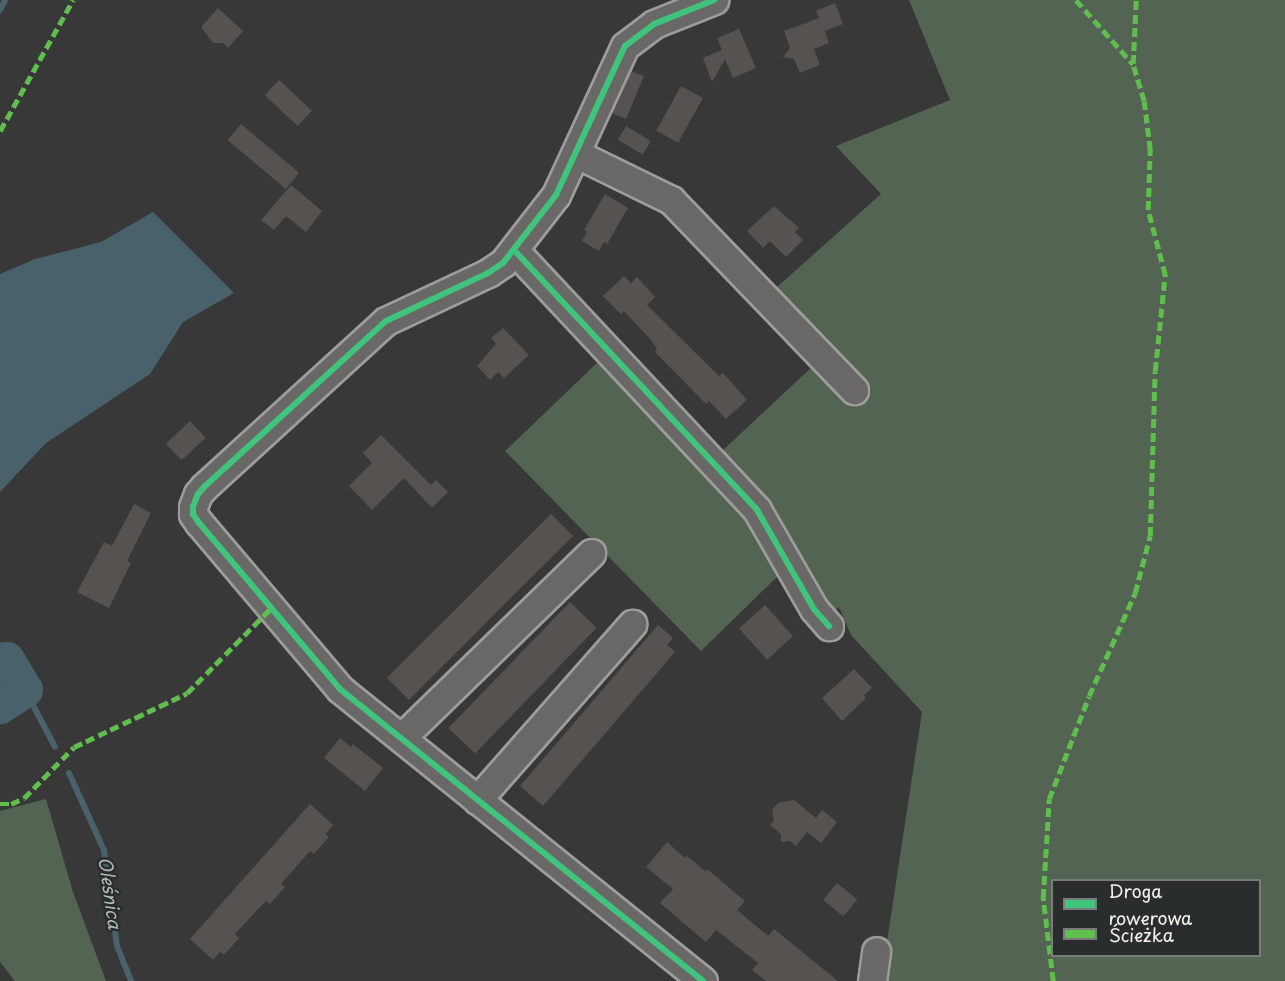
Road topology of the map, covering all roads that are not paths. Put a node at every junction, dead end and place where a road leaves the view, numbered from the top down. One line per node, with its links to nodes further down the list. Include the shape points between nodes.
1 (714, 0): 2 (street, via 654,24 625,46)
2 (577, 154): 3 (street, via 548,208); 4 (street, via 671,200)
3 (514, 250): 7 (street, via 757,510 814,609); 8 (street, via 488,273 386,321 204,487 194,501 193,514 199,523 340,689)
4 (854, 390)
5 (591, 553): 8 (street)
6 (632, 624): 9 (street)
7 (830, 626)
8 (402, 737): 9 (street)
9 (477, 800): 11 (street)
10 (876, 951): 12 (street)
11 (703, 981)
12 (872, 981)

